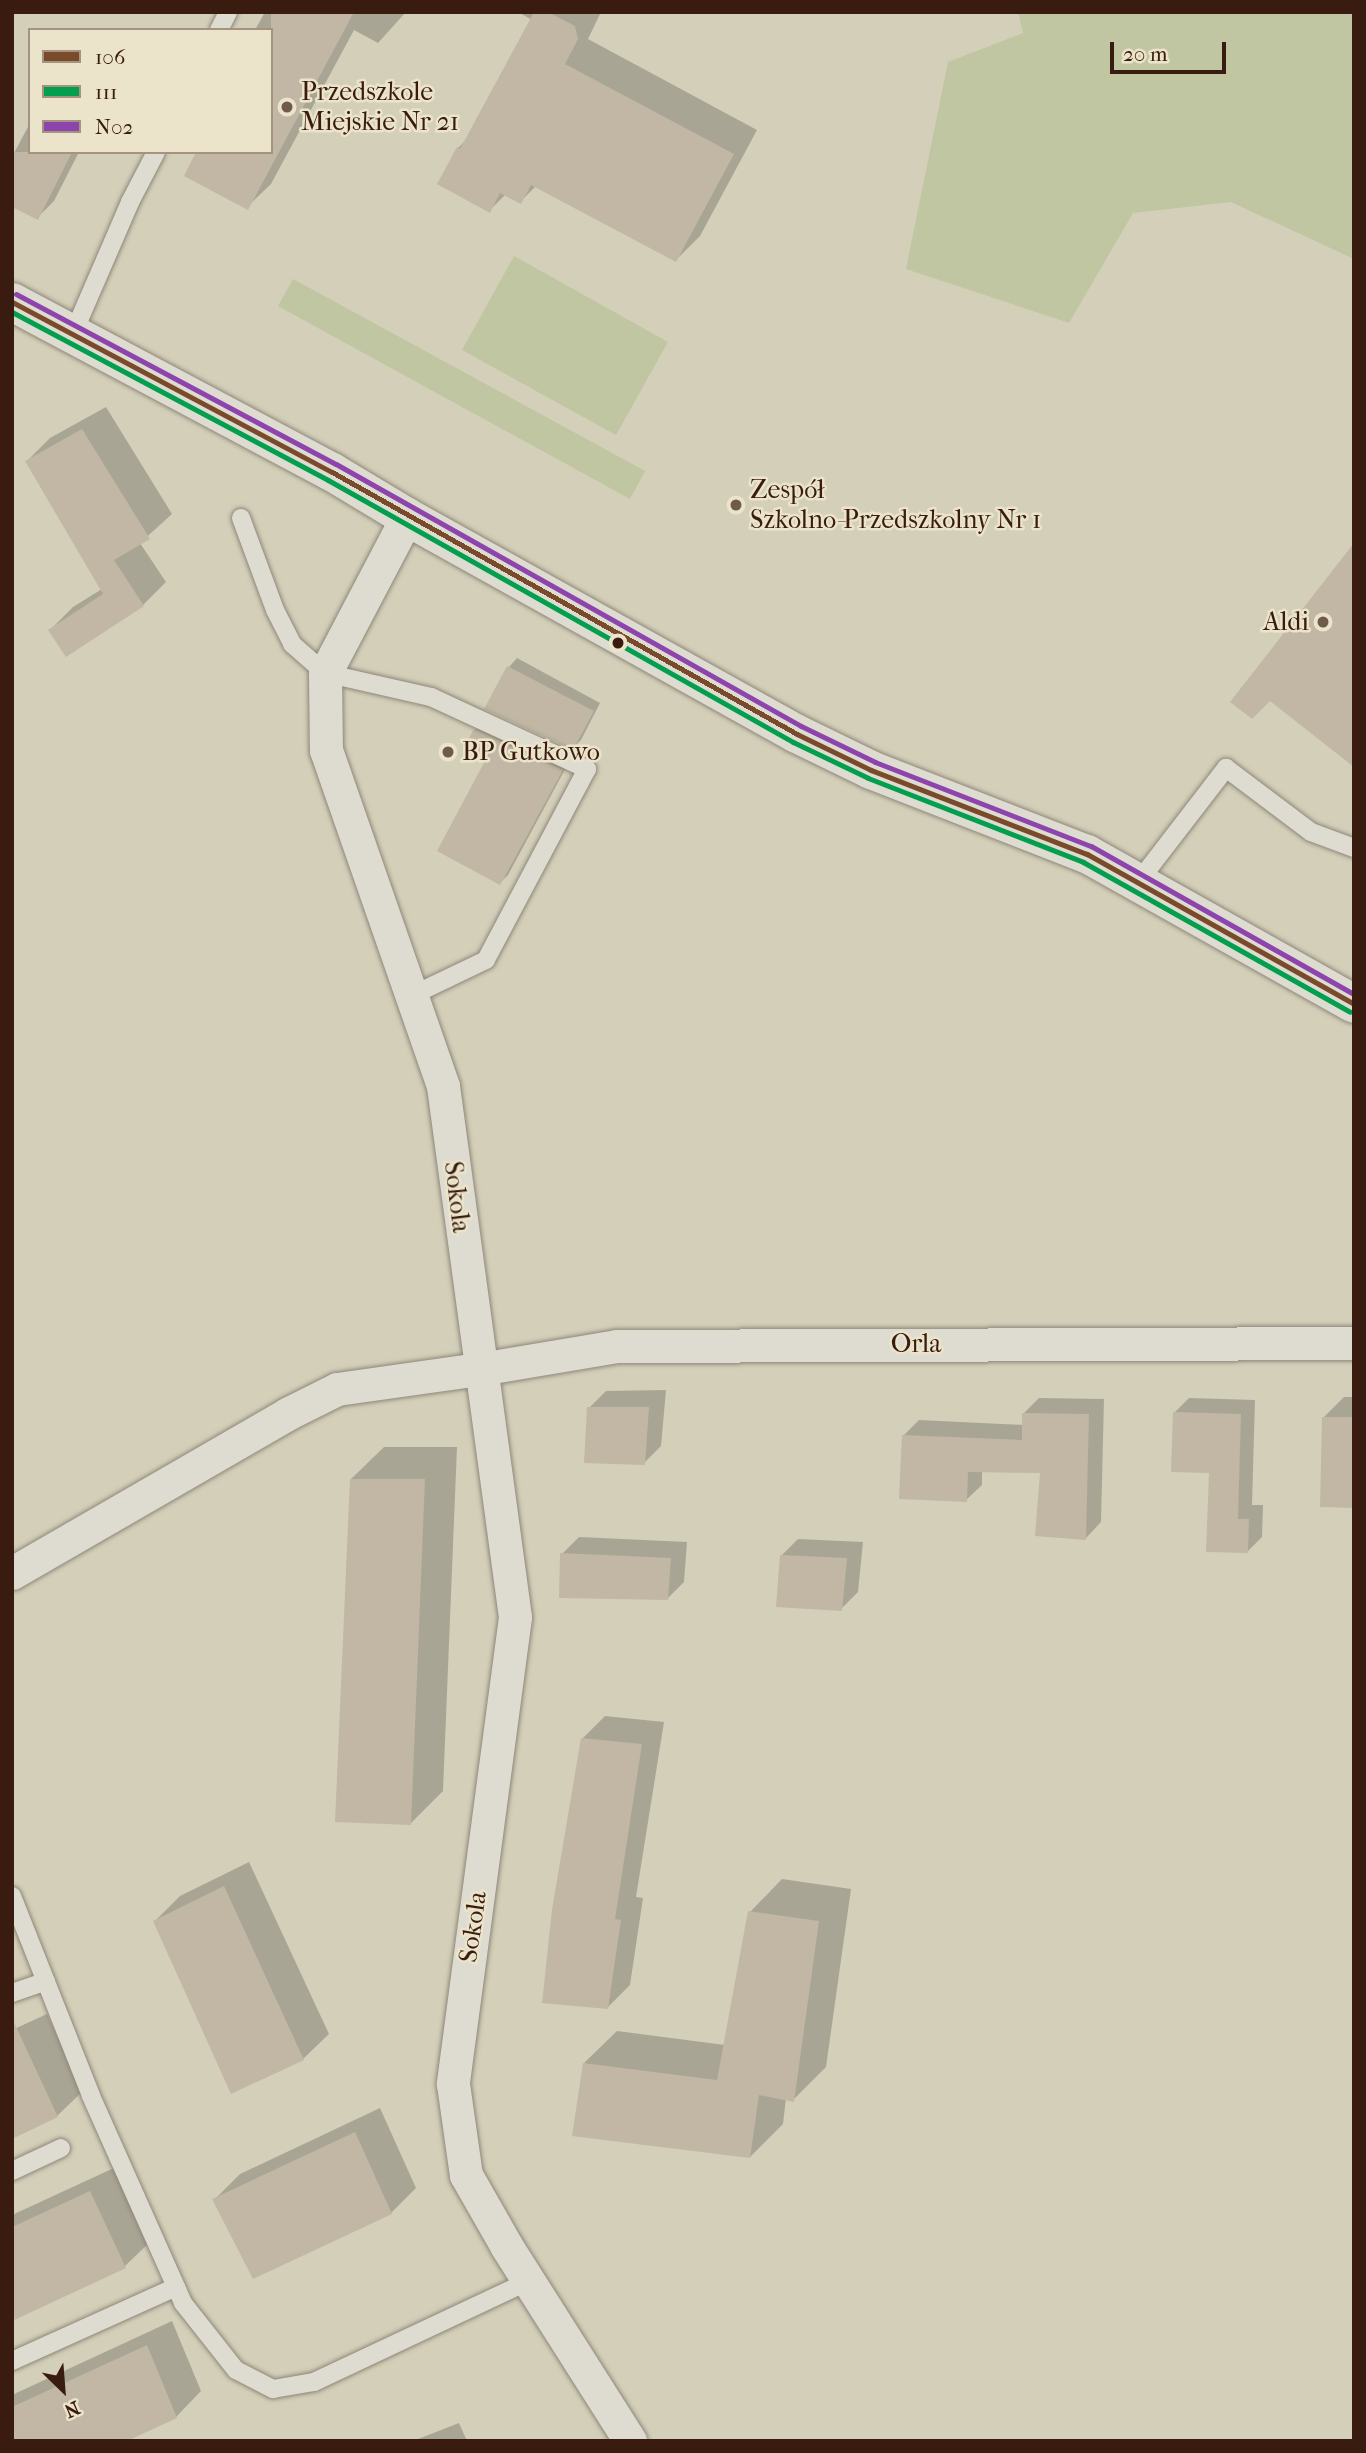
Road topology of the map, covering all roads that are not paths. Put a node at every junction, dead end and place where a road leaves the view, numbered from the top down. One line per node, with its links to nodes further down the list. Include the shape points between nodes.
1 (228, 12): 2 (lane)
2 (220, 28)
3 (155, 154): 5 (lane)
4 (12, 302): 5 (main road)
5 (73, 334): 6 (main road)
6 (407, 517): 8 (street, Sokola); 10 (main road, via 797,734 882,774 1087,853)
7 (241, 518): 8 (lane, via 292,644)
8 (325, 673): 11 (street, Sokola, via 326,750); 11 (lane, via 431,697 587,769 486,960)
9 (1354, 848): 10 (lane, via 1311,832 1226,768)
10 (1139, 881): 12 (main road)
11 (411, 996): 14 (street, Sokola, via 443,1086)
12 (1354, 1004)
13 (1354, 1343): 14 (street, Orla, via 617,1346)
14 (480, 1369): 15 (street, via 337,1389); 21 (street, Sokola, via 515,1617 453,2084 466,2175)
15 (12, 1573)
16 (12, 1896): 17 (lane)
17 (46, 1981): 18 (lane); 22 (lane, via 91,2096)
18 (12, 1993)
19 (61, 2148): 20 (lane)
20 (12, 2171)
21 (529, 2281): 22 (lane, via 314,2382 273,2389 236,2370 183,2303); 24 (street, Sokola)
22 (176, 2287): 23 (lane)
23 (12, 2361)
24 (631, 2441)

